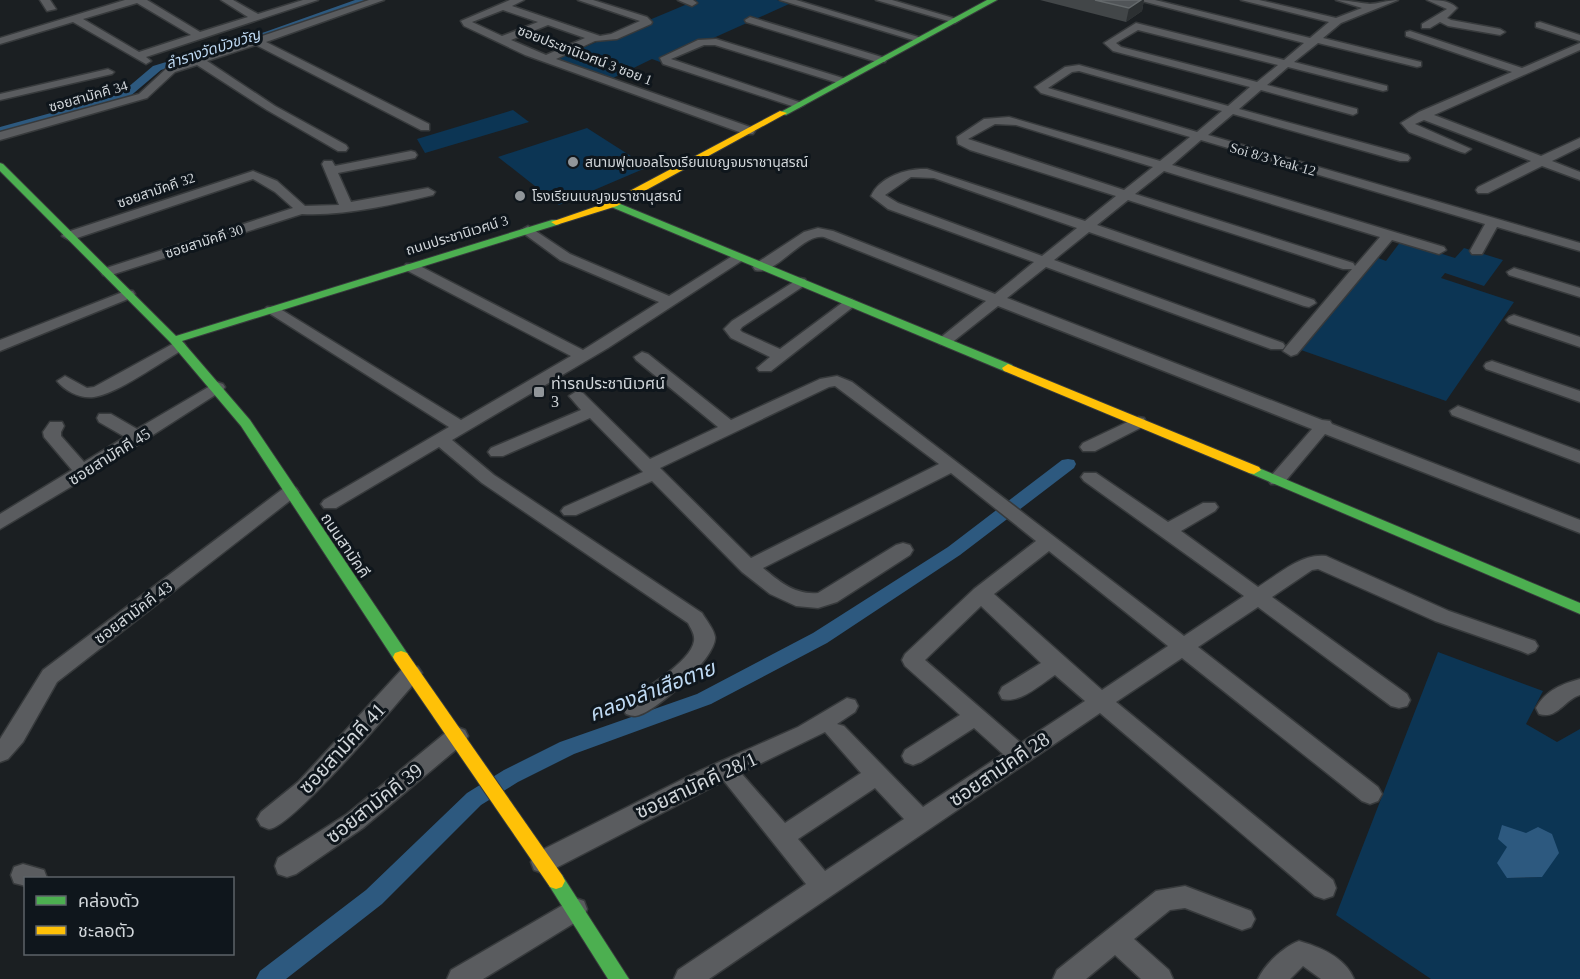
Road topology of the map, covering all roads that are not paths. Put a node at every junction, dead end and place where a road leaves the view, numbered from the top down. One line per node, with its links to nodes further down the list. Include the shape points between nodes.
1 (135, 0): 19 (street)
2 (140, 0): 29 (street)
3 (226, 0): 20 (street)
4 (313, 0): 20 (street)
5 (379, 0): 36 (street, ซอยสามัคคี 34)
6 (519, 0): 16 (street, ซอยประชานิเวศน์ 3 ซอย 1)
7 (583, 0): 30 (street, via 646,21 609,39)
8 (784, 0): 32 (street)
9 (881, 0): 22 (street)
10 (1143, 0): 35 (street)
11 (1246, 0): 23 (street)
12 (1341, 0): 17 (street)
13 (1393, 0): 17 (street)
14 (1432, 0): 18 (street, via 1451,7 1449,13)
15 (989, 1): 22 (street, ถนนประชานิเวศน์ 3)
16 (502, 6): 24 (street); 33 (street, ซอยประชานิเวศน์ 3 ซอย 1, via 466,21)
17 (1374, 8): 23 (street)
18 (1438, 17): 26 (street); 27 (street, via 1448,23)
19 (74, 18): 29 (street, via 142,58); 34 (street)
20 (257, 18): 29 (street)
21 (750, 20): 39 (street)
22 (955, 21): 32 (street, ถนนประชานิเวศน์ 3)
23 (1337, 21): 35 (street)
24 (546, 22): 30 (street); 33 (street)
25 (1540, 25): 31 (street)
26 (1426, 26)
27 (1500, 32)
28 (1410, 34): 44 (street)
29 (199, 36)
30 (593, 38): 38 (street)
31 (1580, 38)
32 (920, 39): 39 (street, ถนนประชานิเวศน์ 3)
33 (502, 40): 38 (street, ซอยประชานิเวศน์ 3 ซอย 1)
34 (0, 41)
35 (1314, 41): 41 (street); 42 (street)
36 (258, 42): 40 (street, ซอยสามัคคี 34); 53 (street)
37 (1580, 46): 44 (street)
38 (546, 59): 54 (street, ซอยประชานิเวศน์ 3 ซอย 1)
39 (881, 60): 45 (street, ถนนประชานิเวศน์ 3)
40 (199, 61): 55 (street, ซอยสามัคคี 34, via 171,70 143,96); 59 (street)
41 (1286, 63): 46 (street); 46 (street, via 1136,26 1108,43); 47 (street)
42 (1417, 64)
43 (108, 72): 48 (street)
44 (1523, 72): 52 (street)
45 (842, 81): 49 (street, ถนนประชานิเวศน์ 3); 49 (street, via 717,42 702,42 665,60)
46 (1260, 85): 50 (street); 51 (street)
47 (1383, 88)
48 (0, 97)
49 (798, 105): 54 (street, ถนนประชานิเวศน์ 3)
50 (1230, 110): 56 (street); 56 (street, Soi 8/3 Yeak 12, via 1079,68 1069,69 1041,87); 61 (street)
51 (1353, 111)
52 (1423, 115): 57 (street); 57 (street, via 1407,126 1460,153)
53 (425, 127)
54 (749, 131): 69 (street, ถนนประชานิเวศน์ 3)
55 (0, 136)
56 (1198, 137): 64 (street); 72 (street, Soi 8/3 Yeak 12)
57 (1483, 140): 62 (street)
58 (1579, 143): 62 (street)
59 (342, 148)
60 (411, 156): 70 (street, via 330,168)
61 (1404, 158)
62 (1542, 161): 65 (street); 66 (street)
63 (0, 166): 77 (street, ถนนสามัคคี)
64 (1162, 166): 68 (street); 68 (street, via 1004,119 988,120 963,137 962,141 974,147); 76 (street)
65 (1580, 176)
66 (1483, 190)
67 (428, 192): 70 (street, ซอยสามัคคี 30)
68 (1125, 196): 73 (street); 84 (street)
69 (613, 204): 74 (street, ถนนประชานิเวศน์ 3); 82 (street)
70 (347, 208): 71 (street, ซอยสามัคคี 30)
71 (301, 210): 77 (street, ซอยสามัคคี 32, via 260,176 253,175); 87 (street, ซอยสามัคคี 30)
72 (1493, 222): 78 (street, Soi 8/3 Yeak 12); 81 (street)
73 (1086, 227): 83 (street); 83 (street, via 923,172 903,174 880,191 878,196 893,206); 95 (street)
74 (528, 230): 85 (street, ถนนประชานิเวศน์ 3); 93 (street, via 565,257)
75 (1580, 233): 78 (street, Soi 8/3 Yeak 12)
76 (1389, 235): 80 (street); 83 (street, via 1284,348)
77 (69, 236): 87 (street, ถนนสามัคคี)
78 (1550, 239): 79 (street, Soi 8/3 Yeak 12)
79 (1580, 248)
80 (1439, 250)
81 (1477, 251)
82 (739, 258): 86 (street); 93 (street)
83 (1044, 261): 92 (street)
84 (1348, 266)
85 (411, 267): 96 (street, ถนนประชานิเวศน์ 3); 103 (street)
86 (760, 267): 89 (street); 92 (street, via 818,232)
87 (108, 272): 91 (street, ถนนสามัคคี)
88 (1514, 273): 90 (street)
89 (800, 282): 94 (street); 104 (street, via 732,329 740,338)
90 (1580, 293)
91 (128, 294): 101 (street); 102 (street, ถนนสามัคคี)
92 (997, 299): 99 (street); 116 (street)
93 (671, 302): 103 (street)
94 (851, 303): 99 (street); 104 (street)
95 (1310, 303)
96 (272, 310): 102 (street, ถนนประชานิเวศน์ 3); 118 (street)
97 (1514, 320): 100 (street)
98 (0, 326): 101 (street)
99 (945, 341): 115 (street)
100 (1580, 342)
101 (5, 343)
102 (176, 343): 108 (street, via 100,391 83,394); 109 (street, ถนนสามัคคี)
103 (583, 356): 118 (street)
104 (781, 356): 107 (street)
105 (642, 357): 119 (street)
106 (1492, 366): 111 (street)
107 (765, 368)
108 (65, 381)
109 (217, 387): 120 (street, ซอยสามัคคี 45); 130 (street, ถนนสามัคคี, via 246,423)
110 (577, 396): 112 (street)
111 (1580, 396)
112 (593, 411): 123 (street); 126 (street)
113 (1458, 411): 124 (street)
114 (105, 418): 120 (street)
115 (1138, 422): 122 (street); 129 (street)
116 (1324, 425): 129 (street); 135 (street)
117 (56, 426): 127 (street, via 52,437)
118 (461, 427): 121 (street)
119 (730, 428): 125 (street, via 813,387 837,381); 126 (street)
120 (138, 437): 127 (street, ซอยสามัคคี 45)
121 (440, 439): 131 (street); 152 (street, via 488,479 695,618 705,637 704,650 689,667)
122 (1089, 447)
123 (498, 452)
124 (1580, 457)
125 (952, 465): 137 (street); 139 (street)
126 (652, 469): 133 (street); 139 (street)
127 (83, 472): 134 (street, ซอยสามัคคี 45)
128 (1090, 477): 136 (street)
129 (1277, 480): 142 (street)
130 (290, 492): 146 (street, ถนนสามัคคี); 157 (street, ซอยสามัคคี 43, via 50,676)
131 (330, 504)
132 (1209, 507): 136 (street)
133 (570, 511)
134 (0, 523)
135 (1580, 527)
136 (1167, 530): 141 (street)
137 (1049, 541): 140 (street); 143 (street)
138 (903, 550): 139 (street, via 819,602 802,603 774,588)
139 (749, 567)
140 (981, 594): 145 (street); 154 (street, via 912,660)
141 (1258, 596): 143 (street, ซอยสามัคคี 28); 144 (street, ซอยสามัคคี 28, via 1313,562 1326,563 1449,619); 149 (street)
142 (1580, 609)
143 (1182, 646): 150 (street, ซอยสามัคคี 28); 162 (street)
144 (1528, 646)
145 (1056, 664): 148 (street); 150 (street)
146 (411, 673): 156 (street, ถนนสามัคคี); 163 (street, ซอยสามัคคี 41, via 306,789)
147 (1580, 687): 153 (street, via 1564,692)
148 (1010, 693)
149 (1399, 700)
150 (1100, 701): 158 (street, ซอยสามัคคี 28); 169 (street)
151 (847, 706): 166 (street, ซอยสามัคคี 28/1, via 806,733 707,778)
152 (633, 708)
153 (1547, 708)
154 (975, 717): 158 (street); 159 (street)
155 (836, 732): 160 (street)
156 (457, 736): 166 (street, ถนนสามัคคี); 167 (street, ซอยสามัคคี 39, via 355,821)
157 (0, 753)
158 (1019, 755): 164 (street, ซอยสามัคคี 28)
159 (913, 756)
160 (877, 775): 164 (street); 165 (street)
161 (735, 780): 165 (street)
162 (1370, 794)
163 (270, 819)
164 (921, 821): 168 (street, ซอยสามัคคี 28)
165 (782, 837): 168 (street)
166 (543, 862): 170 (street, ถนนสามัคคี)
167 (287, 866)
168 (823, 886): 175 (street, ซอยสามัคคี 28)
169 (1324, 888)
170 (575, 909): 173 (street); 174 (street, ถนนสามัคคี)
171 (1242, 919): 172 (street, via 1202,902 1174,897 1165,899)
172 (1116, 939): 176 (street); 177 (street)
173 (460, 979)
174 (619, 979)
175 (687, 979)
176 (1066, 979)
177 (1160, 979)
178 (1271, 979): 179 (street, via 1299,953 1316,958)
179 (1341, 979)

